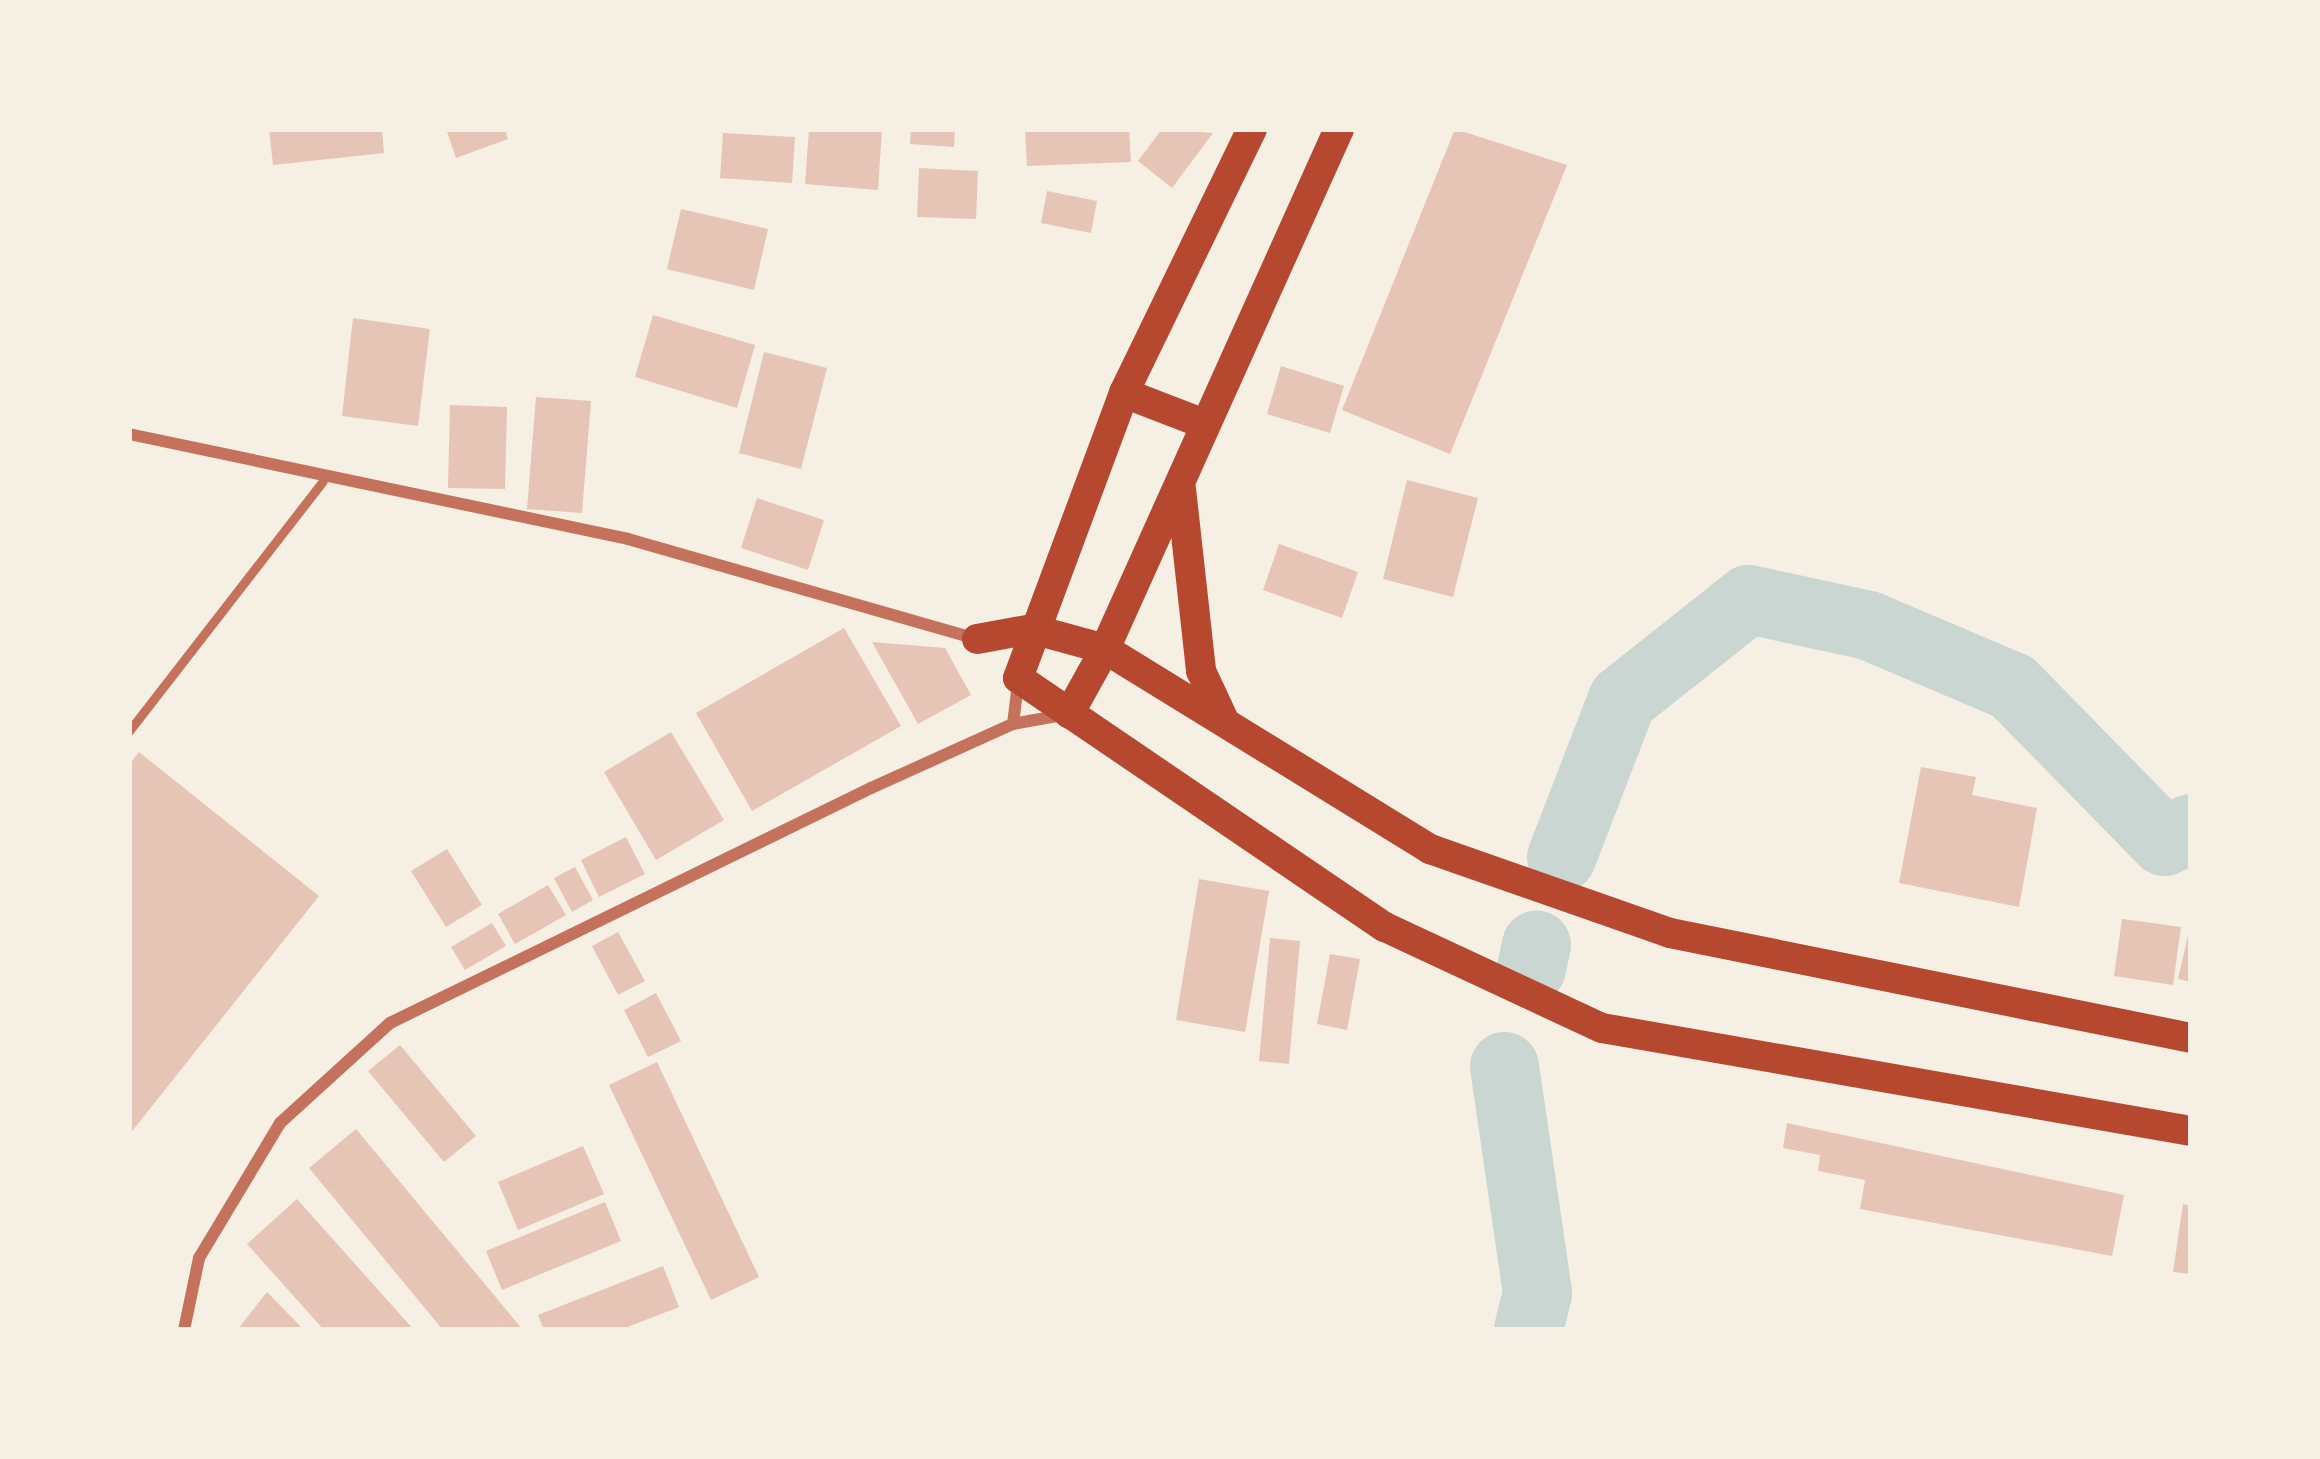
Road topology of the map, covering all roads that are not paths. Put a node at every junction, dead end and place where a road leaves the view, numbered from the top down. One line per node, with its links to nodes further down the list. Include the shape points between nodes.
1 (1252, 129): 3 (main road)
2 (1339, 129): 4 (main road)
3 (1124, 393): 4 (main road); 8 (main road)
4 (1199, 422): 6 (main road)
5 (129, 434): 7 (street)
6 (1180, 477): 10 (main road); 13 (main road, via 1201,671)
7 (323, 481): 9 (street, via 628,539); 15 (lane)
8 (1032, 629): 9 (main road); 10 (main road); 11 (main road)
9 (977, 639): 11 (main road)
10 (1105, 649): 12 (main road); 13 (main road)
11 (1018, 678): 12 (main road); 14 (street)
12 (1069, 714): 14 (street); 17 (main road, via 1385,927 1603,1028)
13 (1222, 716): 16 (main road, via 1430,849 1670,933)
14 (1013, 724): 18 (street, via 391,1023 280,1123 199,1258)
15 (129, 731)
16 (2191, 1038)
17 (2191, 1131)
18 (184, 1330)

